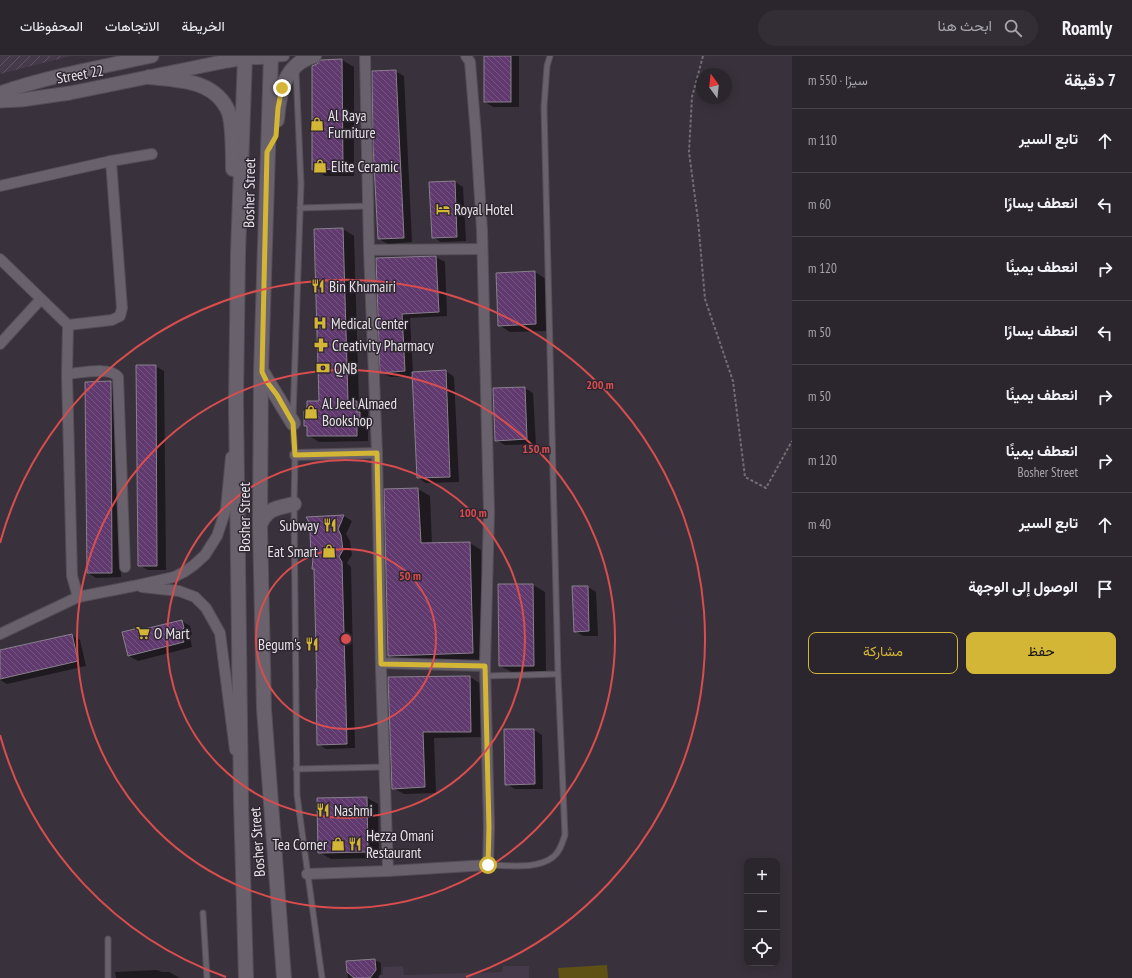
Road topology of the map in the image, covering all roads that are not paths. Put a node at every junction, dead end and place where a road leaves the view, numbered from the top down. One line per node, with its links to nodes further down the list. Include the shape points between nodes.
1 (152, 56): 10 (street, Street 22, via 68,74)
2 (276, 56): 7 (street, Street 22); 12 (main road, Bosher Street)
3 (314, 56): 8 (main road)
4 (364, 56): 16 (street)
5 (466, 56): 18 (street, via 470,62 476,134)
6 (550, 56): 39 (lane, via 547,66 544,137)
7 (245, 57): 9 (street, Street 22); 20 (main road, Bosher Street)
8 (295, 66): 12 (main road, via 282,88 276,136); 17 (lane)
9 (149, 77): 11 (street, Street 22, via 70,93); 20 (main road, via 182,80 200,85 220,97 229,114)
10 (0, 93)
11 (0, 101)
12 (267, 152): 25 (main road, Bosher Street)
13 (152, 154): 14 (street)
14 (111, 161): 15 (street); 23 (street, via 122,308 120,316 112,320)
15 (0, 186)
16 (368, 206): 17 (lane); 19 (street)
17 (300, 208): 28 (lane)
18 (482, 249): 19 (street); 38 (street, via 489,512)
19 (369, 250): 29 (street)
20 (238, 254): 27 (main road, Bosher Street)
21 (0, 258): 22 (street)
22 (41, 299): 23 (street); 24 (street)
23 (68, 325): 26 (street)
24 (0, 344)
25 (262, 372): 28 (main road); 32 (main road, Bosher Street)
26 (67, 374): 33 (street, via 108,370 118,377); 35 (street, via 72,576)
27 (236, 402): 34 (street, via 226,509 217,536 205,555 184,572 174,577); 42 (main road, Bosher Street)
28 (293, 423): 30 (lane)
29 (377, 453): 30 (street); 37 (street)
30 (295, 455): 31 (lane)
31 (294, 504): 32 (main road, via 270,511); 41 (lane)
32 (260, 526): 51 (main road, Bosher Street, via 264,709)
33 (126, 567)
34 (134, 586): 35 (street); 42 (street, via 179,591 195,597 206,608 220,633)
35 (78, 597): 36 (street)
36 (0, 634)
37 (381, 664): 38 (street); 40 (street)
38 (486, 671): 39 (lane); 43 (street)
39 (558, 674): 43 (lane, via 565,835 561,847 553,857 540,863 526,866)
40 (384, 767): 41 (lane); 44 (street)
41 (296, 769): 45 (lane)
42 (241, 801): 50 (main road, Bosher Street)
43 (488, 865): 44 (street)
44 (388, 871): 45 (street)
45 (307, 874): 52 (lane)
46 (204, 914): 49 (lane)
47 (108, 939): 48 (lane)
48 (108, 978)
49 (207, 978)
50 (246, 978)
51 (284, 978)
52 (322, 978)

